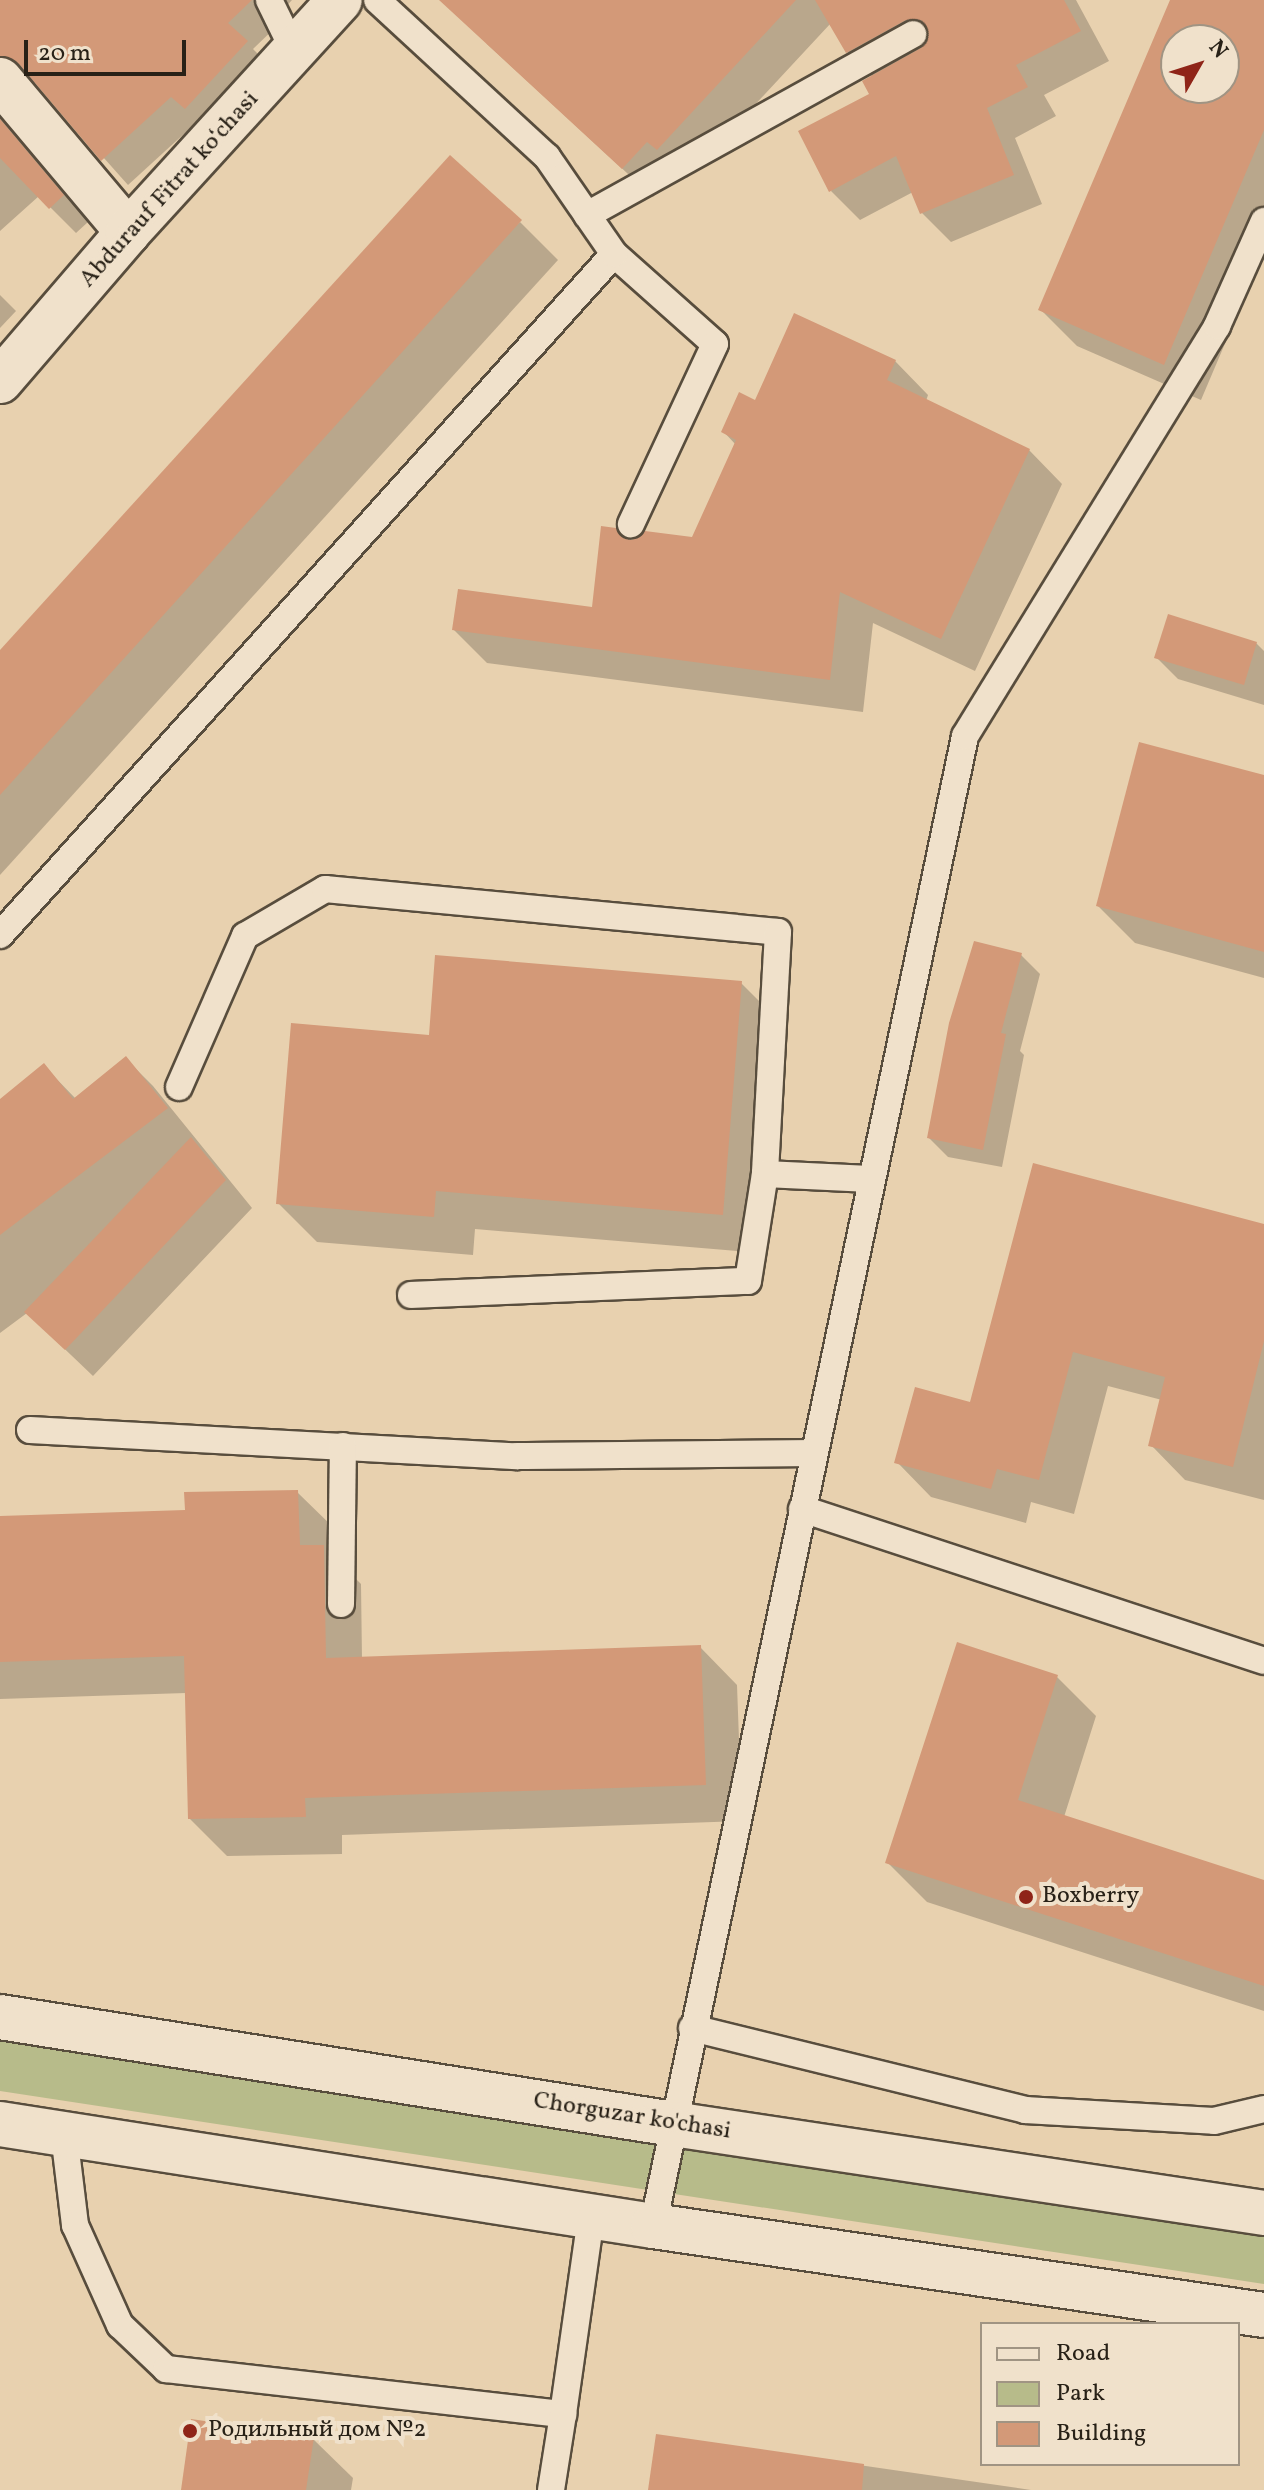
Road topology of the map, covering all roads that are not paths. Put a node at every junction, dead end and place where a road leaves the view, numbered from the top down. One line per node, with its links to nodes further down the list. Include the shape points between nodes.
1 (269, 0): 5 (lane)
2 (340, 0): 5 (main road, Abdurauf Fitrat koʻchasi)
3 (377, 0): 7 (lane, via 547,157)
4 (913, 34): 7 (lane)
5 (295, 53): 9 (main road, Abdurauf Fitrat koʻchasi)
6 (0, 80): 9 (main road)
7 (587, 215): 10 (lane)
8 (1264, 221): 16 (lane, via 1217,326 965,736)
9 (128, 232): 11 (main road, Abdurauf Fitrat koʻchasi)
10 (614, 254): 12 (lane, via 715,344); 13 (lane)
11 (0, 381)
12 (631, 524)
13 (0, 935)
14 (179, 1087): 15 (lane, via 245,936 325,889 778,932)
15 (765, 1174): 16 (lane); 17 (lane, via 748,1281)
16 (870, 1179): 20 (lane)
17 (411, 1295)
18 (30, 1430): 19 (lane)
19 (343, 1446): 20 (lane, via 517,1456); 22 (lane)
20 (814, 1453): 21 (lane)
21 (802, 1509): 23 (lane); 25 (lane)
22 (341, 1604)
23 (1264, 1661)
24 (0, 2017): 28 (main road, Chorguzar ko'chasi)
25 (692, 2028): 26 (lane, via 1025,2110 1214,2121); 28 (lane)
26 (1264, 2109)
27 (0, 2124): 29 (main road)
28 (673, 2124): 30 (main road, Chorguzar ko'chasi); 32 (lane)
29 (64, 2134): 31 (main road); 34 (lane, via 75,2225 120,2325 166,2369)
30 (1264, 2213)
31 (591, 2217): 32 (main road); 34 (lane)
32 (653, 2226): 33 (main road)
33 (1264, 2315)
34 (563, 2414): 35 (lane)
35 (551, 2490)

